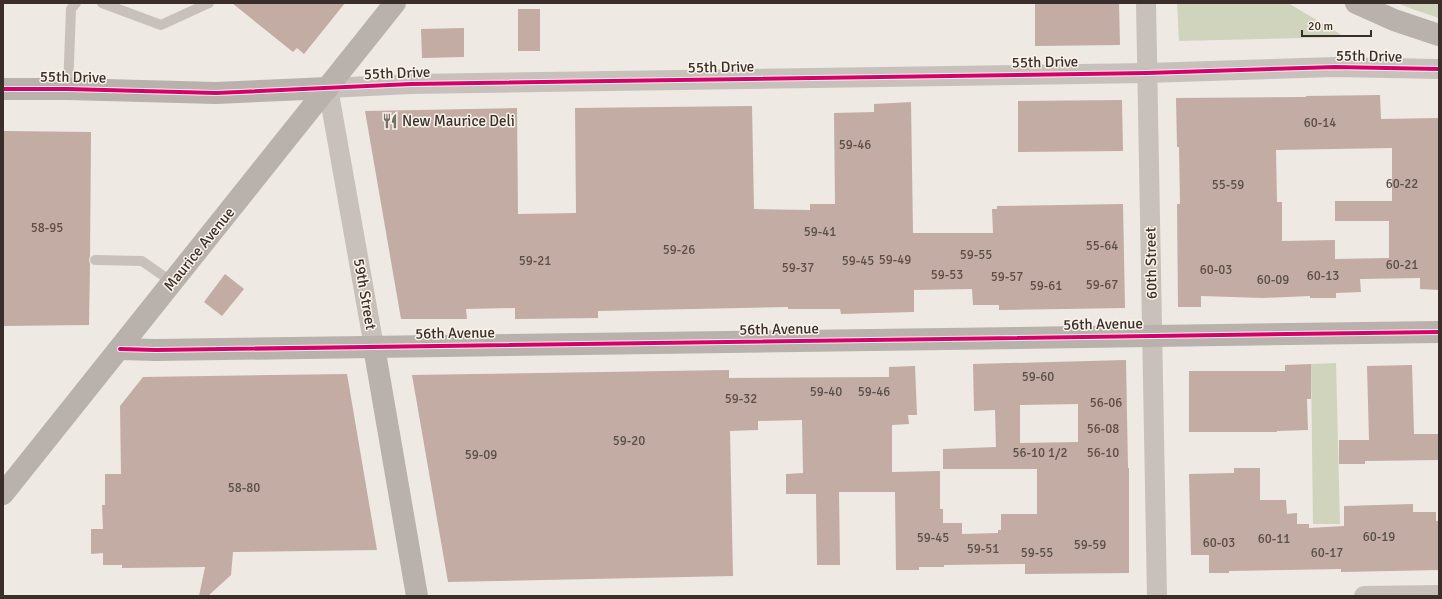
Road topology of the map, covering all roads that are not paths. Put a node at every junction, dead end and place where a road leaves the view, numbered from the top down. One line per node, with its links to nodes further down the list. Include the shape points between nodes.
1 (76, 3): 12 (lane, via 72,9)
2 (102, 3): 3 (lane, via 161,25)
3 (208, 3)
4 (395, 3): 10 (street, Maurice Avenue)
5 (1146, 3): 9 (street, 60th Street)
6 (1356, 3): 7 (street, via 1394,20)
7 (1439, 35)
8 (1439, 69): 9 (street, 55th Drive, via 1335,68)
9 (1147, 73): 10 (street, 55th Drive, via 419,84); 16 (street, 60th Street)
10 (328, 88): 12 (street, 55th Drive, via 216,93); 14 (street, Maurice Avenue); 17 (street, 59th Street)
11 (3, 89): 12 (street, 55th Drive)
12 (68, 89)
13 (95, 260): 14 (lane, via 142,261)
14 (172, 282): 18 (street, Maurice Avenue)
15 (1439, 332): 16 (street, 56th Avenue)
16 (1153, 336): 17 (street, 56th Avenue); 22 (street, 60th Street)
17 (374, 346): 18 (street, 56th Avenue); 21 (street, 59th Street)
18 (120, 349): 19 (street, Maurice Avenue)
19 (3, 494)
20 (1439, 595): 23 (street)
21 (417, 596)
22 (1157, 596)
23 (1364, 596)

